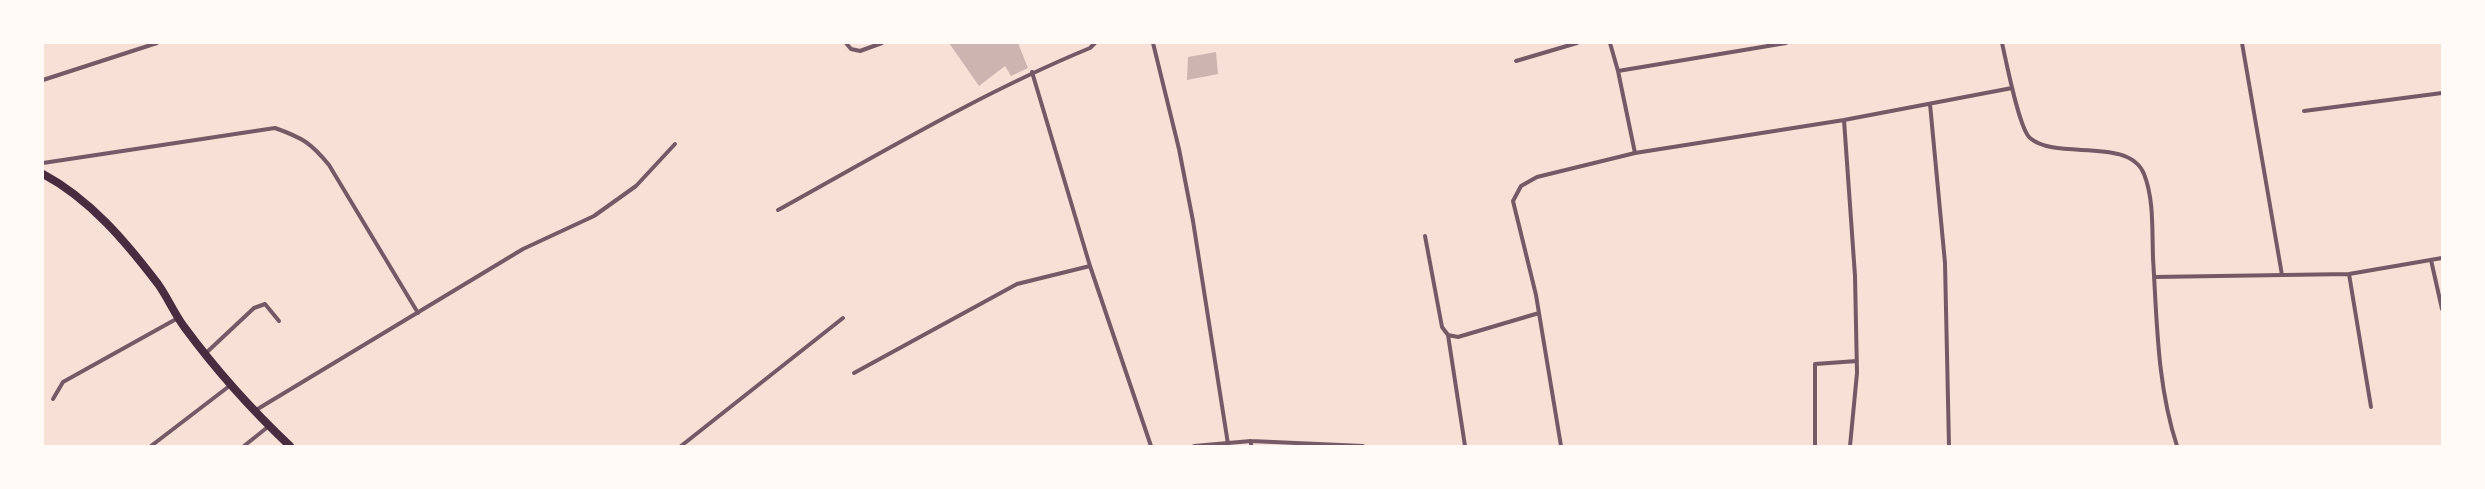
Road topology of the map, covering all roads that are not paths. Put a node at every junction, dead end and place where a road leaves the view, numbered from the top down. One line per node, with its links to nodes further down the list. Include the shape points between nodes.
1 (157, 43): 14 (street)
2 (846, 43): 3 (street, via 851,49 860,50)
3 (882, 43)
4 (1095, 43): 13 (street, via 1090,48)
5 (1153, 43): 47 (street, via 1179,149 1193,222)
6 (1577, 43): 11 (street)
7 (1610, 43): 12 (street)
8 (1786, 43): 12 (street)
9 (2002, 43): 15 (street)
10 (2242, 43): 30 (street)
11 (1516, 61)
12 (1618, 71): 21 (street)
13 (1032, 72): 24 (street, via 936,121); 28 (street)
14 (43, 80)
15 (2012, 88): 17 (street); 31 (street, via 2029,138 2042,144 2117,154 2134,159 2143,172 2148,190)
16 (2442, 93): 18 (street)
17 (1930, 104): 19 (street); 61 (street, via 1944,263)
18 (2304, 111)
19 (1844, 120): 21 (street); 40 (street, via 1855,276)
20 (675, 144): 33 (street, via 636,186 594,216 523,249)
21 (1634, 153): 34 (street, via 1537,177 1521,186 1513,201 1529,258)
22 (43, 163): 33 (street, via 276,128 296,135 313,146 329,166)
23 (43, 174): 35 (main road, via 65,186 109,225 159,285)
24 (778, 210)
25 (1425, 236): 38 (street, via 1442,327)
26 (2442, 258): 27 (street)
27 (2431, 260): 29 (street); 32 (street)
28 (1090, 266): 41 (street, via 1017,284); 53 (street)
29 (2349, 274): 30 (street); 44 (street)
30 (2282, 275): 31 (street)
31 (2154, 277): 62 (street, via 2164,399)
32 (2442, 308)
33 (418, 313): 45 (street)
34 (1539, 313): 38 (street, via 1458,337); 58 (street)
35 (178, 317): 39 (main road); 43 (street, via 63,382)
36 (843, 318): 52 (street)
37 (278, 321): 39 (street, via 265,304 254,308)
38 (1448, 335): 57 (street)
39 (206, 353): 42 (main road)
40 (1856, 360): 59 (street, via 1815,364); 60 (street)
41 (854, 373)
42 (232, 384): 45 (main road); 49 (street)
43 (53, 399)
44 (2371, 407)
45 (256, 410): 46 (main road)
46 (270, 426): 50 (street); 51 (main road)
47 (1228, 444): 48 (street); 54 (street)
48 (1251, 444): 55 (street)
49 (151, 446)
50 (244, 446)
51 (290, 446)
52 (681, 446)
53 (1151, 446)
54 (1194, 446)
55 (1333, 446): 56 (street)
56 (1363, 446)
57 (1465, 446)
58 (1561, 446)
59 (1815, 446)
60 (1850, 446)
61 (1949, 446)
62 (2177, 446)

